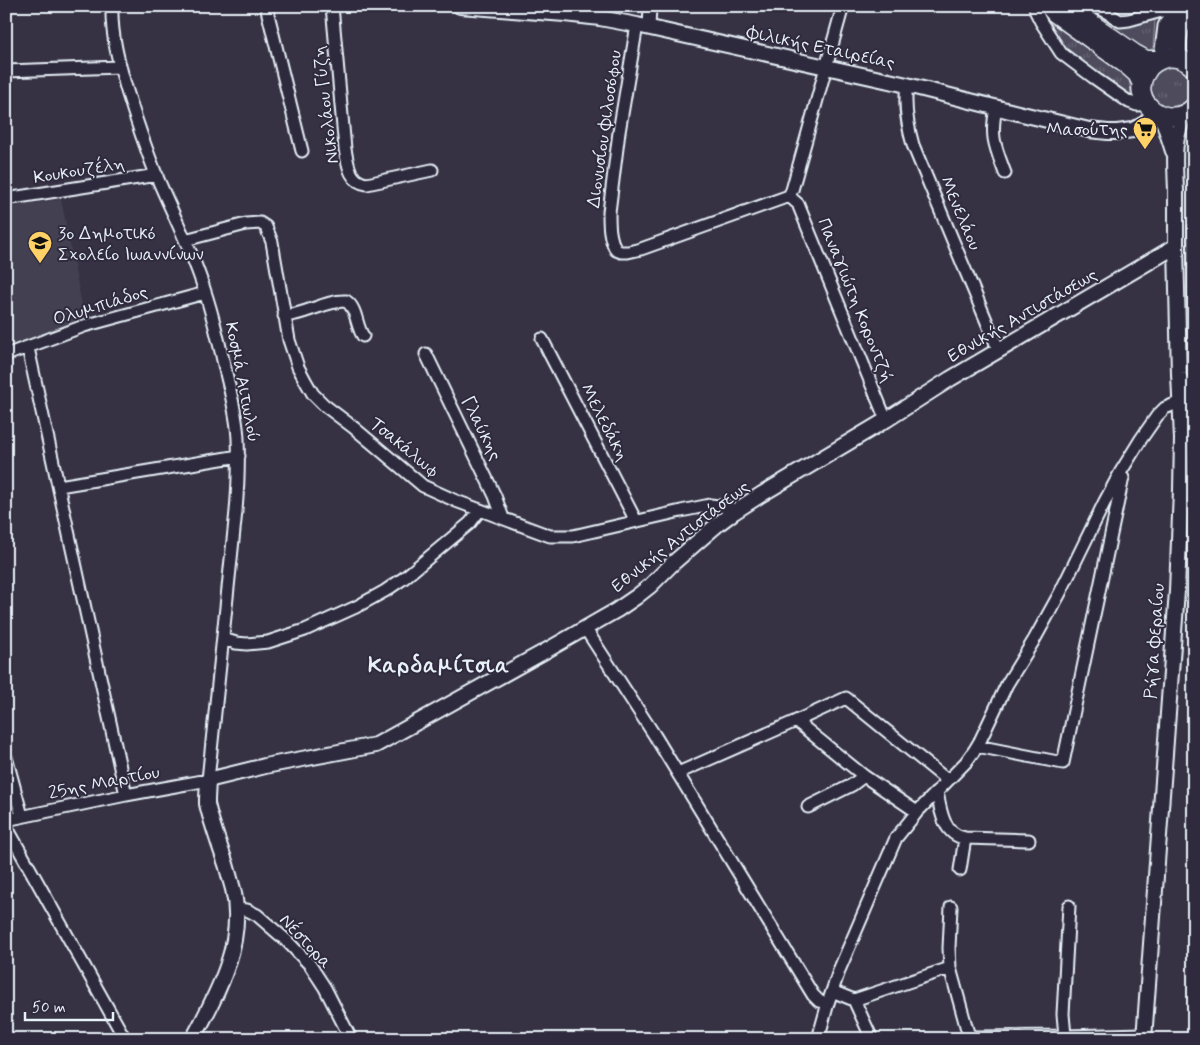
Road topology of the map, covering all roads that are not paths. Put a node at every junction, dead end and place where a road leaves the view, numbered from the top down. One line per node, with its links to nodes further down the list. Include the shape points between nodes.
1 (112, 6): 15 (street, Κοσμά Αιτωλού, via 113,39)
2 (266, 6): 23 (street)
3 (332, 6): 25 (street, Νικολάου Γύζη, via 347,160 352,176 367,184)
4 (460, 6): 11 (street, Φιλικής Εταιρείας)
5 (650, 6): 13 (street)
6 (843, 6): 16 (street)
7 (1035, 6): 21 (street, via 1057,49 1067,58 1129,102)
8 (1049, 6): 18 (main road, via 1128,66)
9 (1066, 6): 14 (main road, via 1134,54 1146,60)
10 (1097, 6): 12 (street, via 1120,21)
11 (490, 7): 13 (street, Φιλικής Εταιρείας, via 580,15)
12 (1184, 13): 14 (main road)
13 (643, 26): 16 (street, Φιλικής Εταιρείας); 28 (street, Διονυσίου Φιλοσόφου, via 619,132 610,195 609,223 616,250 641,249)
14 (1174, 61): 18 (main road, via 1153,64 1144,75)
15 (120, 67): 17 (street); 27 (street, Κοσμά Αιτωλού)
16 (827, 68): 19 (street, Φιλικής Εταιρείας); 28 (street)
17 (6, 71)
18 (1142, 84): 21 (main road, via 1142,94)
19 (907, 85): 20 (street, Φιλικής Εταιρείας); 37 (street, Μενελάου, via 906,119 913,145)
20 (996, 108): 21 (street, Φιλικής Εταιρείας, via 1103,132 1133,130 1143,125); 26 (street, via 993,137)
21 (1153, 110): 22 (main road, via 1172,117); 24 (street, via 1164,123)
22 (1190, 112): 24 (street, via 1180,124)
23 (302, 151)
24 (1174, 154): 31 (street)
25 (432, 170)
26 (1005, 173)
27 (157, 175): 29 (street, Κουκουζέλη); 30 (street, Κοσμά Αιτωλού)
28 (789, 196): 43 (street, Παναγιώτη Κοροντζή, via 798,204)
29 (6, 199)
30 (185, 240): 32 (street, Κοσμά Αιτωλού); 33 (street, Τσακάλωφ, via 255,222 264,225 272,242)
31 (1176, 246): 37 (street, Εθνικής Αντιστάσεως); 40 (street, Ρήγα Φεραίου)
32 (205, 293): 36 (street, Ολυμπιάδος, via 84,326); 44 (street, Κοσμά Αιτωλού, via 232,399)
33 (284, 316): 34 (street, via 346,301 352,306); 47 (street, Τσακάλωφ, via 298,367 317,398 423,486)
34 (363, 336)
35 (542, 339): 50 (street, Μελεδάκη)
36 (28, 348): 39 (street, Ολυμπιάδος); 46 (street)
37 (999, 351): 43 (street, Εθνικής Αντιστάσεως)
38 (426, 354): 49 (street, Γλαύκης)
39 (6, 355)
40 (1179, 374): 41 (street, Ρήγα Φεραίου); 42 (street)
41 (1180, 402): 45 (street, via 1165,408 1157,416); 78 (street, Ρήγα Φεραίου, via 1182,469 1177,591)
42 (1194, 407)
43 (886, 420): 48 (street, Εθνικής Αντιστάσεως)
44 (239, 456): 46 (street); 52 (street, Κοσμά Αιτωλού)
45 (1120, 473): 54 (street, via 1060,593 1007,684); 54 (street, via 1122,482 1063,764)
46 (59, 486): 61 (street)
47 (480, 510): 49 (street, Τσακάλωφ); 52 (street, via 470,523 404,578 356,607 305,630 268,642 247,644)
48 (734, 512): 50 (street, Τσακάλωφ, via 728,506 710,505); 51 (street, Εθνικής Αντιστάσεως, via 650,586)
49 (503, 518): 50 (street, Τσακάλωφ, via 546,535 561,536)
50 (636, 521)
51 (586, 628): 56 (street); 58 (street, Εθνικής Αντιστάσεως, via 376,745)
52 (223, 639): 58 (street, Κοσμά Αιτωλού)
53 (796, 721): 56 (street); 57 (street); 59 (street, via 846,698)
54 (977, 746): 59 (street)
55 (6, 757): 64 (street)
56 (678, 773): 76 (street, via 812,995)
57 (864, 776): 62 (street); 63 (street)
58 (208, 780): 61 (street, 25ης Μαρτίου); 72 (street, via 208,810)
59 (947, 780): 60 (street)
60 (937, 791): 63 (street); 67 (street, via 943,819 955,836)
61 (126, 795): 64 (street, 25ης Μαρτίου)
62 (808, 807)
63 (917, 812): 74 (street, via 891,848)
64 (22, 816): 65 (street, 25ης Μαρτίου)
65 (6, 820)
66 (6, 826): 79 (street)
67 (965, 838): 68 (street); 69 (street)
68 (1029, 840)
69 (960, 870)
70 (1069, 906): 77 (street, via 1063,1014)
71 (951, 907): 73 (street)
72 (236, 909): 80 (street, via 228,963); 81 (street, Νέστορα, via 257,915 310,965)
73 (950, 968): 75 (street); 77 (street, via 971,1036)
74 (832, 991): 75 (street); 76 (street)
75 (854, 1000): 83 (street)
76 (828, 1003): 82 (street)
77 (1065, 1036): 78 (street)
78 (1144, 1036)
79 (125, 1039)
80 (193, 1039)
81 (351, 1039)
82 (818, 1039)
83 (872, 1039)

